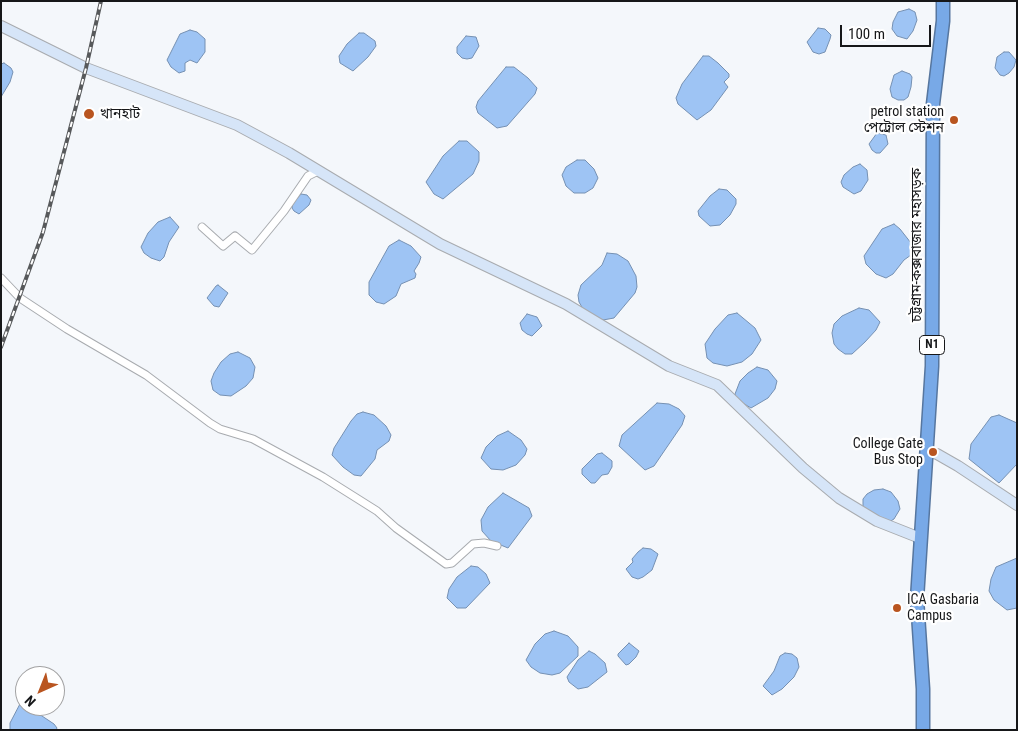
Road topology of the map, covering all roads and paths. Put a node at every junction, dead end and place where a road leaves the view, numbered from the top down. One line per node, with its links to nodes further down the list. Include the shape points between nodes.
1 (943, 1): 6 (highway, চট্টগ্রাম-কক্সবাজার মহাসড়ক / N1, via 933,104 932,366)
2 (1, 26): 3 (street, via 86,68 237,125 290,152)
3 (318, 171): 4 (street, via 308,176 252,250 234,236 223,246); 8 (street, via 440,244 566,304 669,366 716,385 802,468 839,498 877,521)
4 (202, 227)
5 (1, 278): 9 (street, via 20,298 146,375 210,423 253,439 323,477 377,511 446,564 452,563 472,544)
6 (926, 451): 7 (street, via 958,466); 8 (highway, চট্টগ্রাম-কক্সবাজার মহাসড়ক / N1)
7 (1017, 505)
8 (920, 538): 10 (highway, চট্টগ্রাম-কক্সবাজার মহাসড়ক / N1, via 917,599)
9 (497, 546)
10 (923, 730)

